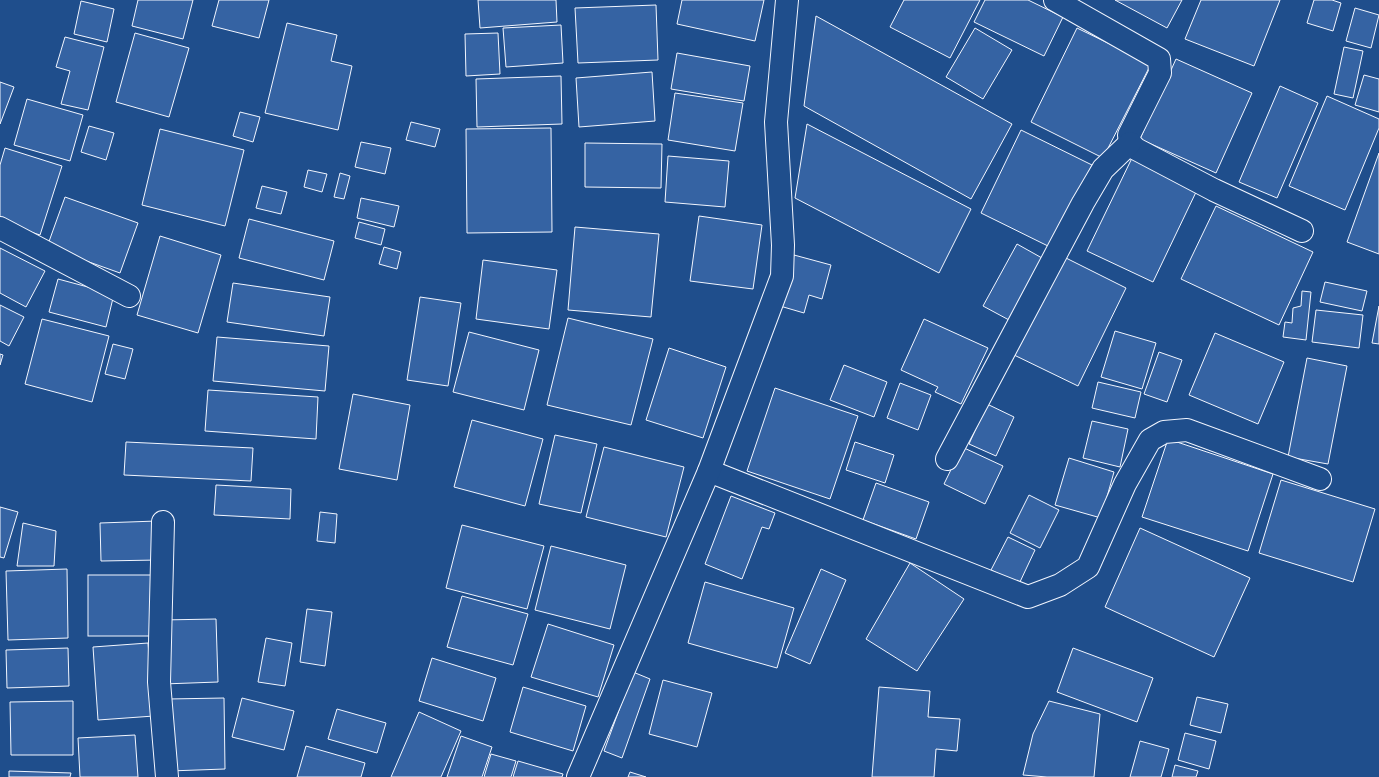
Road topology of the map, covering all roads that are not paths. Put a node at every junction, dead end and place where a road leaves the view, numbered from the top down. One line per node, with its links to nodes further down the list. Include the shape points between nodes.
1 (787, 0): 8 (street, via 776,122 783,245 782,276)
2 (1055, 0): 3 (street, via 1159,59 1160,73 1129,135)
3 (1130, 143): 5 (street, via 1148,157); 7 (street, via 1102,170)
4 (0, 228): 6 (street)
5 (1302, 231)
6 (129, 296)
7 (947, 459)
8 (709, 471): 9 (street, via 1028,597 1060,584 1088,567 1125,484 1150,440 1164,432 1186,430); 12 (street)
9 (1320, 479)
10 (163, 522): 11 (street, via 159,682)
11 (167, 777)
12 (578, 777)

